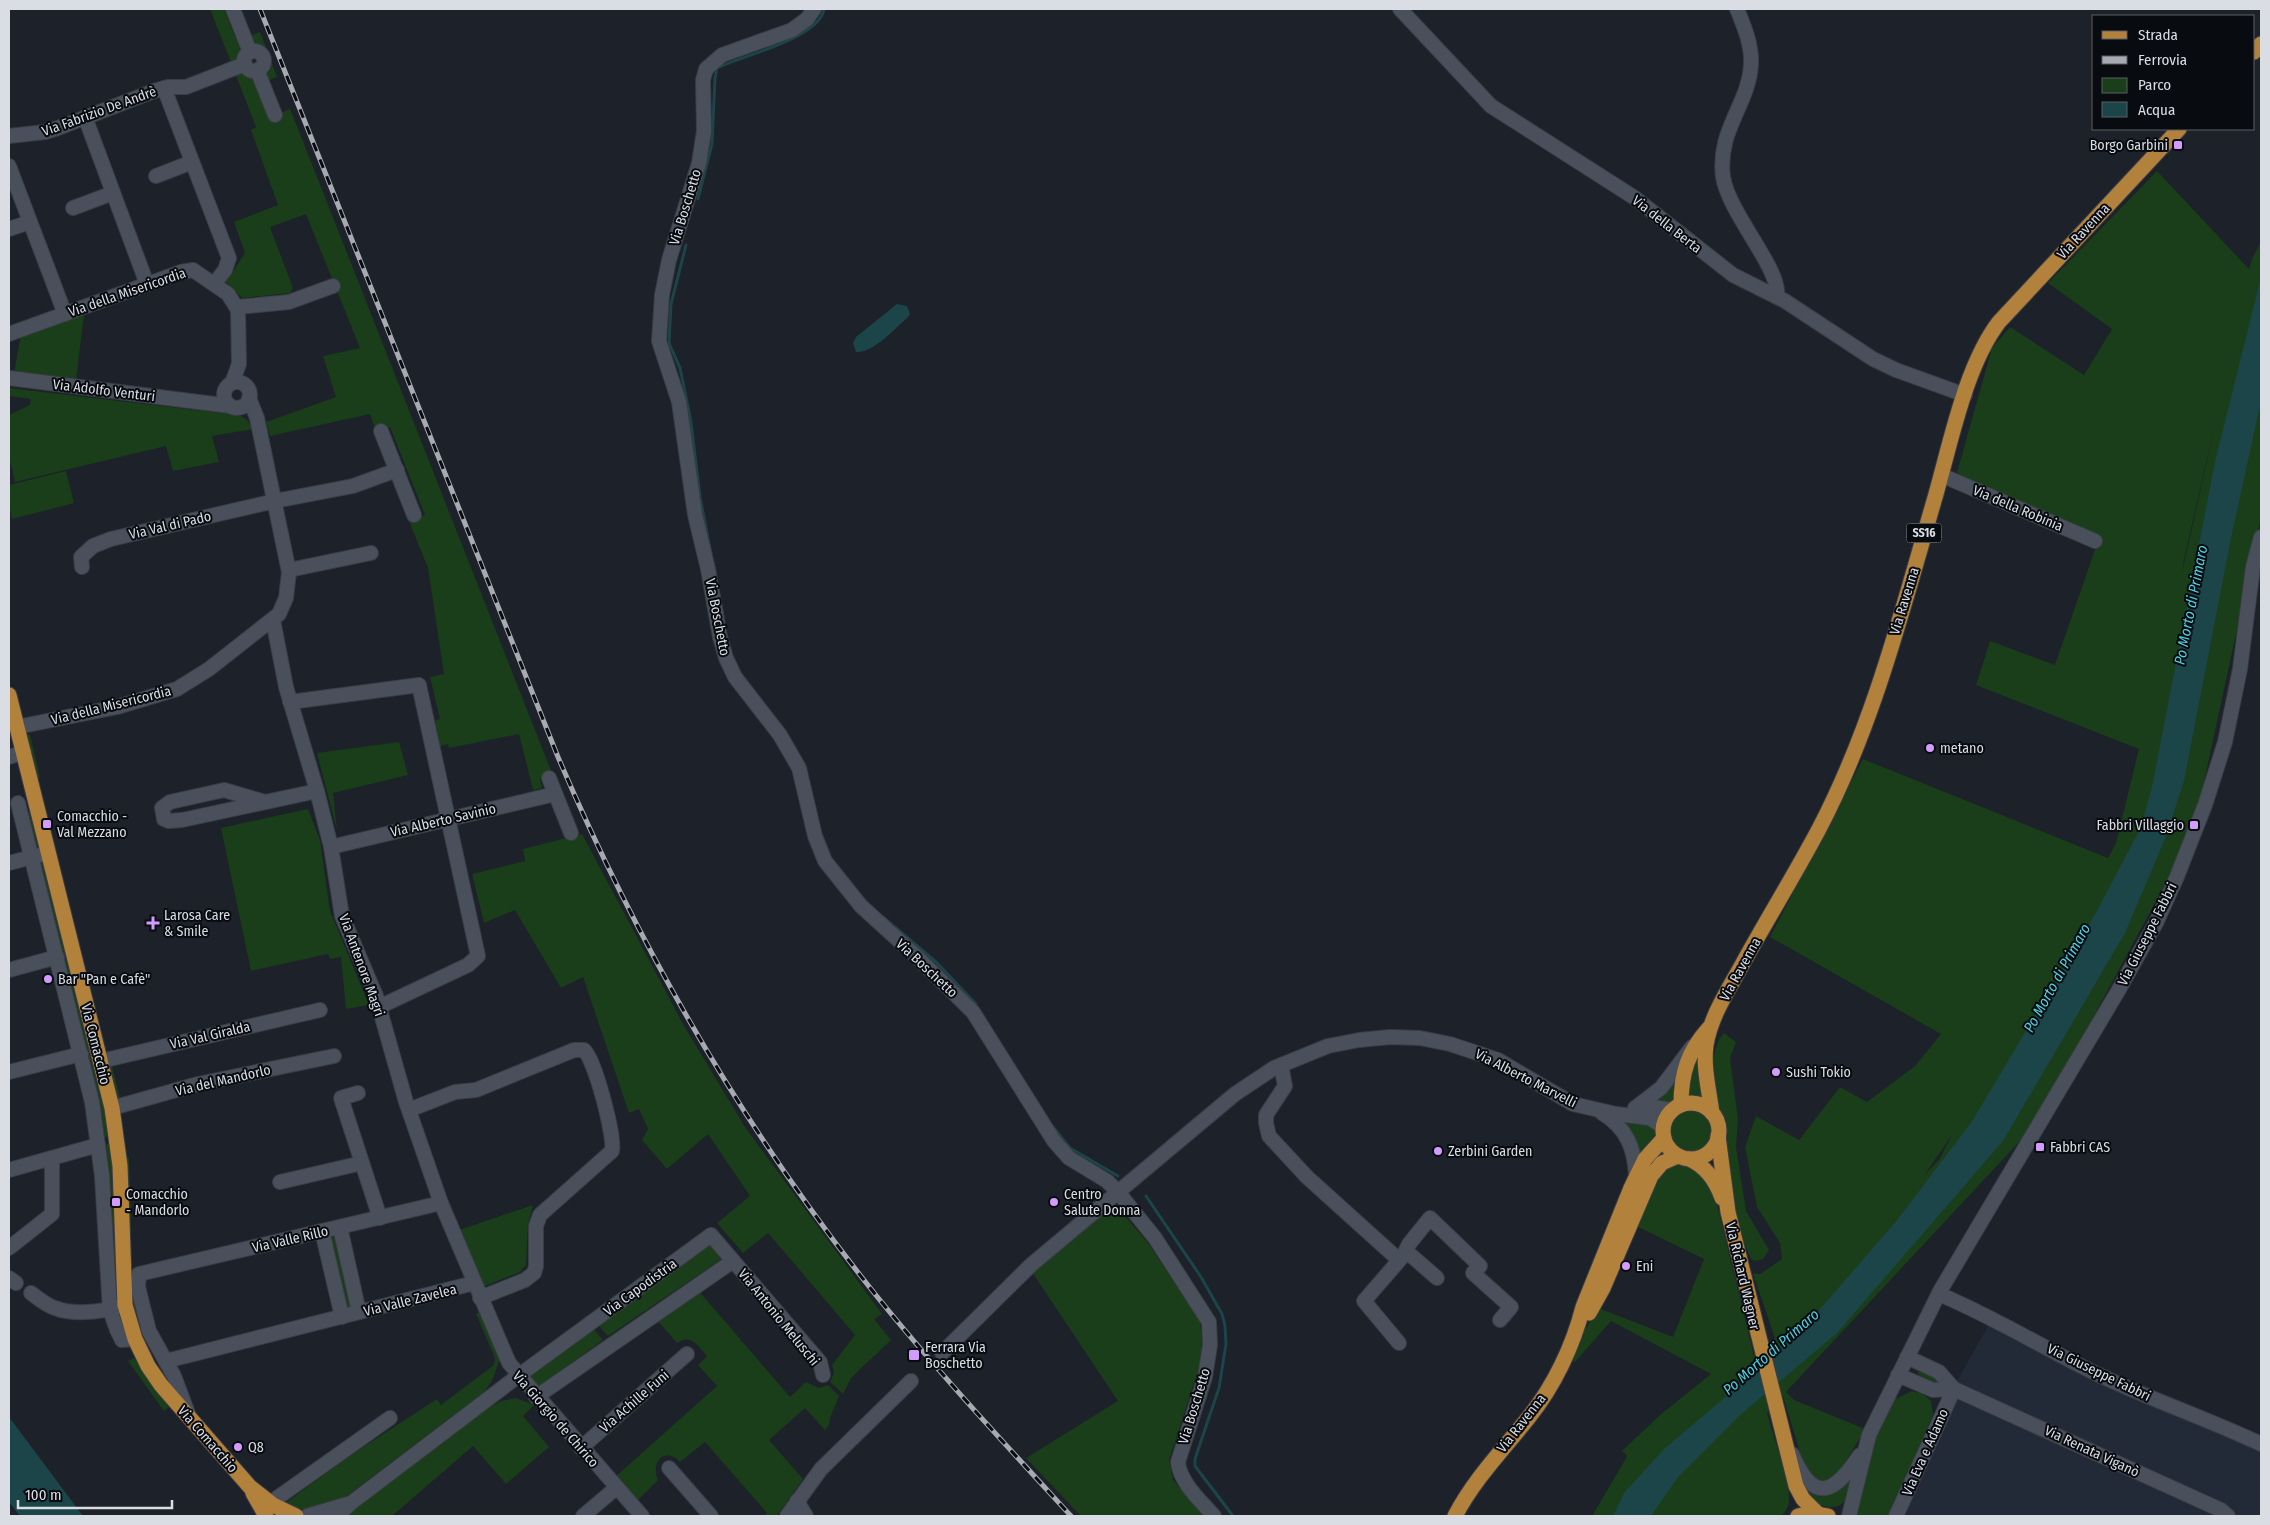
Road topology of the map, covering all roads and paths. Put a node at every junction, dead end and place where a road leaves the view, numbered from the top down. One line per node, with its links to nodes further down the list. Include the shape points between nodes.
1 (232, 9): 5 (street)
2 (814, 9): 88 (street, Via Boschetto, via 792,30 722,55 706,69 703,80 704,131 698,163 662,295 659,342 679,402 695,515 723,649 735,678 780,735 795,760 805,785 818,846 836,876 861,906 973,1012 1062,1151)
3 (1400, 9): 21 (street, Via della Berta, via 1497,111 1635,198 1733,275)
4 (1737, 9): 21 (street, via 1748,39 1751,62 1748,81 1725,139 1723,177 1739,218 1775,279)
5 (251, 62): 6 (street, Via Fabrizio De Andrè, via 186,87); 7 (street)
6 (164, 88): 8 (street, Via Fabrizio De Andrè); 11 (street)
7 (275, 115)
8 (85, 118): 10 (street, Via Fabrizio De Andrè, via 45,132); 14 (street)
9 (2178, 130): 28 (main road, Via Ravenna / SS16, via 1999,322 1980,352)
10 (9, 136)
11 (192, 162): 13 (street); 19 (street, via 228,258 225,270)
12 (9, 166): 16 (street)
13 (156, 176)
14 (114, 193): 15 (street); 18 (street)
15 (73, 208)
16 (30, 222): 17 (street); 23 (street)
17 (9, 229)
18 (147, 284): 19 (street, Via della Misericordia, via 190,270); 23 (street, Via della Misericordia)
19 (214, 284): 22 (street, Via della Misericordia, via 228,294)
20 (333, 286): 22 (street, via 289,302)
21 (1777, 296): 28 (street, Via della Berta, via 1874,359)
22 (237, 307): 25 (street, via 240,320)
23 (65, 314): 24 (street, Via della Misericordia)
24 (9, 334)
25 (239, 364): 27 (street); 29 (street)
26 (9, 378): 30 (street, Via Adolfo Venturi)
27 (228, 387): 29 (street, Via della Misericordia, via 241,383); 29 (street, Via della Misericordia, via 224,399); 30 (street)
28 (1965, 395): 33 (main road, Via Ravenna / SS16)
29 (242, 400): 30 (street, Via Adolfo Venturi); 34 (street, Via della Misericordia, via 258,424)
30 (200, 402)
31 (382, 431): 32 (street)
32 (397, 470): 34 (street, via 354,486); 35 (street)
33 (1941, 475): 37 (street, Via della Robinia); 64 (main road, Via Ravenna / SS16, via 1875,697 1848,768 1820,827)
34 (275, 501): 39 (street, Via Val di Pado, via 101,542 83,554); 40 (street, Via della Misericordia)
35 (414, 515)
36 (2261, 538): 101 (street, Via Giuseppe Fabbri, via 2253,567 2240,669 2225,742 2176,879 2118,991)
37 (2095, 541)
38 (371, 553): 40 (street)
39 (82, 567)
40 (289, 570): 41 (street, Via della Misericordia, via 285,603)
41 (273, 620): 43 (street); 44 (street, Via della Misericordia, via 177,689 117,707)
42 (9, 696): 44 (main road, Via Comacchio)
43 (290, 702): 48 (street); 54 (street, via 419,685)
44 (18, 727): 45 (main road, Via Comacchio)
45 (24, 752): 46 (street); 57 (main road, Via Comacchio)
46 (9, 757)
47 (549, 778): 49 (street)
48 (317, 791): 51 (street); 56 (street)
49 (555, 794): 54 (street, Via Alberto Savinio); 55 (street)
50 (194, 796): 51 (street, via 224,790); 53 (street); 53 (street, via 170,802 162,808 162,814 169,821)
51 (265, 802): 53 (street)
52 (18, 803): 58 (street, Via Comacchio)
53 (198, 817)
54 (449, 818): 56 (street, Via Alberto Savinio); 62 (street, via 478,956 473,962)
55 (571, 833)
56 (331, 847): 62 (street, Via Antenore Magri, via 344,923)
57 (48, 853): 58 (street); 68 (main road, Via Comacchio)
58 (32, 856): 59 (street); 60 (street, Via Comacchio)
59 (9, 863)
60 (56, 957): 61 (street); 66 (street, Via Comacchio)
61 (9, 970)
62 (379, 1007): 75 (street, Via Antenore Magri)
63 (320, 1010): 68 (street, Via Val Giralda)
64 (1710, 1027): 65 (main road, Via Ravenna); 77 (main road, Via Ravenna, via 1705,1055)
65 (1697, 1041): 73 (street, Via Alberto Marvelli, via 1661,1088); 74 (main road, Via Ravenna, via 1683,1071)
66 (81, 1054): 70 (street); 81 (street, Via Comacchio)
67 (334, 1056): 72 (street, Via del Mandorlo, via 198,1084)
68 (101, 1060): 72 (main road, Via Comacchio)
69 (1281, 1064): 76 (street, Via Alberto Marvelli, via 1328,1046 1359,1040 1390,1037 1429,1040 1490,1056 1561,1098); 88 (street, Via Alberto Marvelli, via 1235,1094); 95 (street, via 1285,1086 1266,1115 1269,1136 1307,1177)
70 (9, 1072)
71 (358, 1093): 84 (street, via 341,1098)
72 (112, 1108): 103 (main road, Via Comacchio, via 120,1166)
73 (1635, 1108): 74 (street, Via Alberto Marvelli); 78 (street, Via Alberto Marvelli)
74 (1676, 1108): 77 (main road, via 1695,1103); 79 (main road, Via Ravenna, via 1667,1116)
75 (409, 1110): 89 (street, Via Valle Zavelea); 102 (street, via 455,1092 476,1090 574,1050 582,1049 588,1054 603,1098 613,1140 612,1151 540,1216 536,1226 536,1266 532,1275)
76 (1597, 1110): 78 (street, Via Alberto Marvelli); 86 (street, Via Alberto Marvelli, via 1618,1124 1630,1140)
77 (1712, 1113): 80 (main road, Via Ravenna, via 1718,1123)
78 (1616, 1114): 79 (street, Via Alberto Marvelli, via 1650,1118)
79 (1663, 1132): 82 (main road, via 1669,1149); 86 (main road, Via Ravenna)
80 (1718, 1136): 82 (main road, Via Ravenna, via 1709,1152 1702,1156); 90 (main road, Via Richard Wagner)
81 (98, 1145): 83 (street); 104 (street, Via Comacchio)
82 (1683, 1157): 90 (main road, Via Richard Wagner, via 1701,1167 1716,1183); 99 (main road, Via Ravenna, via 1662,1163 1650,1176)
83 (52, 1158): 85 (street); 94 (street, via 52,1214)
84 (362, 1163): 87 (street); 91 (street)
85 (9, 1170)
86 (1636, 1177): 99 (main road, Via Ravenna, via 1611,1235)
87 (280, 1182)
88 (1118, 1192): 110 (street, via 1031,1265); 142 (street, Via Boschetto, via 1155,1238 1209,1322 1210,1345 1205,1377 1178,1462 1180,1473)
89 (441, 1204): 91 (street, Via Valle Rillo); 98 (street, Via Valle Zavelea)
90 (1728, 1212): 123 (main road, Via Richard Wagner)
91 (380, 1218): 92 (street, Via Valle Rillo)
92 (340, 1227): 93 (street, Via Valle Rillo); 105 (street)
93 (322, 1231): 106 (street); 113 (street, Via Valle Rillo, via 139,1274 138,1288 149,1331)
94 (9, 1248)
95 (1403, 1255): 97 (street); 107 (street, via 1430,1218 1480,1266 1474,1272 1511,1308); 109 (street, via 1364,1301)
96 (733, 1261): 114 (street, Via Antonio Meluschi, via 820,1362); 116 (street, Via Capodistria, via 710,1235); 120 (street)
97 (1437, 1278)
98 (474, 1283): 102 (street, Via Giorgio de Chirico); 105 (street, Via Valle Zavelea)
99 (1595, 1292): 143 (main road, Via Ravenna, via 1588,1315 1578,1326 1540,1403 1480,1475)
100 (31, 1294): 104 (street, via 57,1309)
101 (1939, 1294): 112 (street, Via Giuseppe Fabbri); 124 (street, Via Giuseppe Fabbri, via 1988,1315 2110,1380)
102 (480, 1298): 116 (street, Via Giorgio de Chirico, via 503,1352)
103 (125, 1305): 104 (street); 108 (main road, Via Comacchio)
104 (110, 1310): 108 (street, Via Comacchio, via 122,1340)
105 (359, 1312): 106 (street, Via Valle Zavelea)
106 (342, 1317): 113 (street, Via Valle Zavelea)
107 (1500, 1320)
108 (135, 1339): 118 (main road, Via Comacchio)
109 (1399, 1343)
110 (942, 1353)
111 (687, 1354): 125 (street, Via Achille Funi)
112 (1907, 1356): 115 (street, Via Giuseppe Fabbri); 119 (street, Via Renata Viganò, via 1939,1372)
113 (166, 1361): 118 (street); 121 (street)
114 (823, 1375)
115 (1898, 1375): 119 (street, Via Renata Viganò, via 1933,1390); 126 (street, Via Giuseppe Fabbri)
116 (518, 1376): 120 (street, Via Giorgio de Chirico); 131 (street, Via Capodistria)
117 (911, 1381): 130 (street, via 821,1469)
118 (161, 1385): 121 (main road, Via Comacchio)
119 (1954, 1389): 146 (street, Via Eva e Adamo); 147 (street, Via Renata Viganò)
120 (536, 1397): 125 (street, Via Giorgio de Chirico)
121 (190, 1418): 132 (main road, Via Comacchio)
122 (390, 1418): 132 (street)
123 (1781, 1426): 126 (street, Via Richard Wagner, via 1802,1475 1816,1487 1830,1487 1841,1481); 128 (main road, Via Richard Wagner)
124 (2261, 1444)
125 (581, 1448): 129 (street, Via Giorgio de Chirico)
126 (1864, 1450): 133 (street, Via Giuseppe Fabbri)
127 (669, 1468): 139 (street)
128 (1796, 1486): 134 (main road, Via Richard Wagner, via 1803,1499); 144 (main road, Via Richard Wagner)
129 (616, 1488): 137 (street); 138 (street, Via Giorgio de Chirico)
130 (797, 1501): 140 (street); 141 (street)
131 (351, 1503): 135 (street, Via Capodistria); 136 (street, Via Capodistria)
132 (268, 1510): 135 (main road, Via Comacchio)
133 (1850, 1510): 134 (street, Via Giuseppe Fabbri)
134 (1825, 1515): 145 (main road)
135 (296, 1516)
136 (337, 1516)
137 (583, 1516)
138 (642, 1516)
139 (711, 1516)
140 (787, 1516)
141 (806, 1516)
142 (1214, 1516)
143 (1456, 1516)
144 (1792, 1516)
145 (1798, 1516)
146 (1896, 1516)
147 (2228, 1516)

